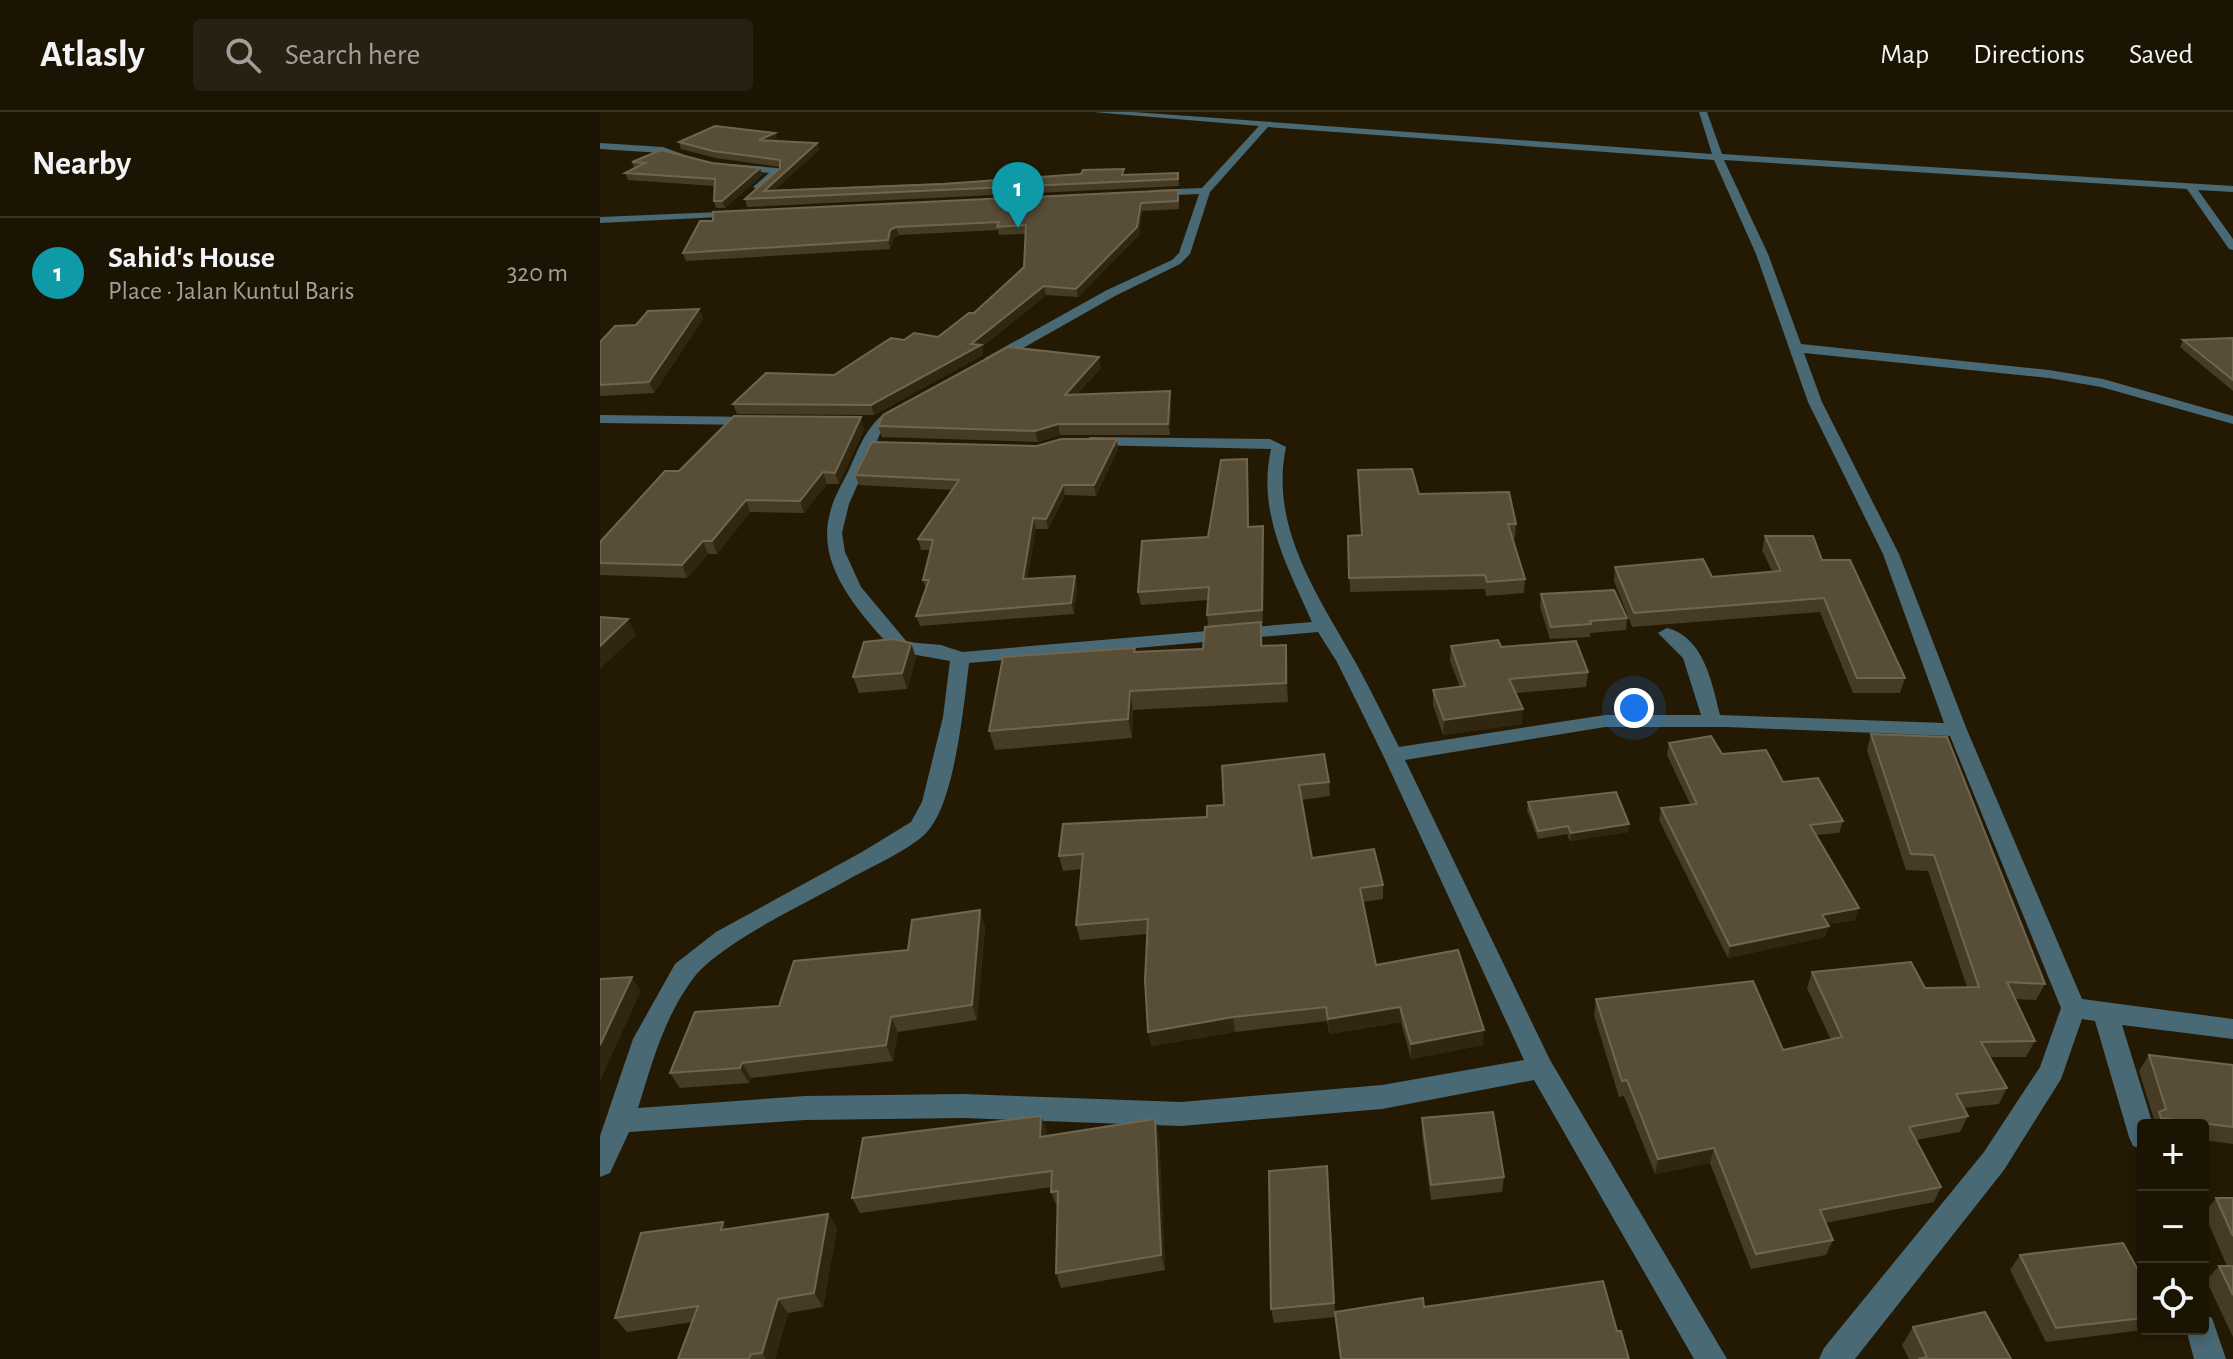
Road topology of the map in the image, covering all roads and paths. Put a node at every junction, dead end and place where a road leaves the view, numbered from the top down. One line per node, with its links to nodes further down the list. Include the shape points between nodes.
1 (1097, 112): 3 (street)
2 (1703, 112): 5 (street)
3 (1266, 124): 5 (street); 10 (street)
4 (600, 146): 6 (street, via 663,150)
5 (1718, 157): 8 (street); 16 (street)
6 (707, 162)
7 (727, 166): 12 (street, via 777,171)
8 (2189, 185): 9 (street); 15 (street)
9 (2233, 189)
10 (1205, 191): 11 (street); 17 (street, via 1184,254 1176,262)
11 (1142, 194)
12 (749, 197)
13 (739, 210): 14 (street)
14 (600, 220)
15 (2233, 247)
16 (1797, 348): 20 (street, via 2049,374 2103,383); 27 (street, via 1815,402 1891,554)
17 (971, 372)
18 (917, 400): 25 (street, via 870,422 875,444 836,515 834,533 841,564 868,610 901,647)
19 (600, 419): 21 (street)
20 (2233, 420)
21 (768, 421)
22 (1072, 441): 23 (street, via 1279,447 1273,485 1276,521)
23 (1323, 626): 25 (street); 28 (street)
24 (1667, 633): 26 (street, via 1684,643)
25 (960, 658): 34 (street, via 933,802 919,827 724,938 684,971 646,1039)
26 (1712, 721): 27 (street); 28 (street, via 1605,721)
27 (1957, 730): 29 (street)
28 (1393, 755): 32 (street)
29 (2073, 1008): 30 (street); 38 (street, via 2052,1071 1994,1161)
30 (2105, 1011): 31 (street); 33 (street)
31 (2233, 1029)
32 (1541, 1068): 34 (street, via 1382,1097 1181,1114 963,1106 805,1108); 37 (street)
33 (2138, 1119)
34 (621, 1121): 35 (street)
35 (600, 1164)
36 (2203, 1335): 39 (street)
37 (1711, 1359)
38 (1835, 1359)
39 (2210, 1359)

